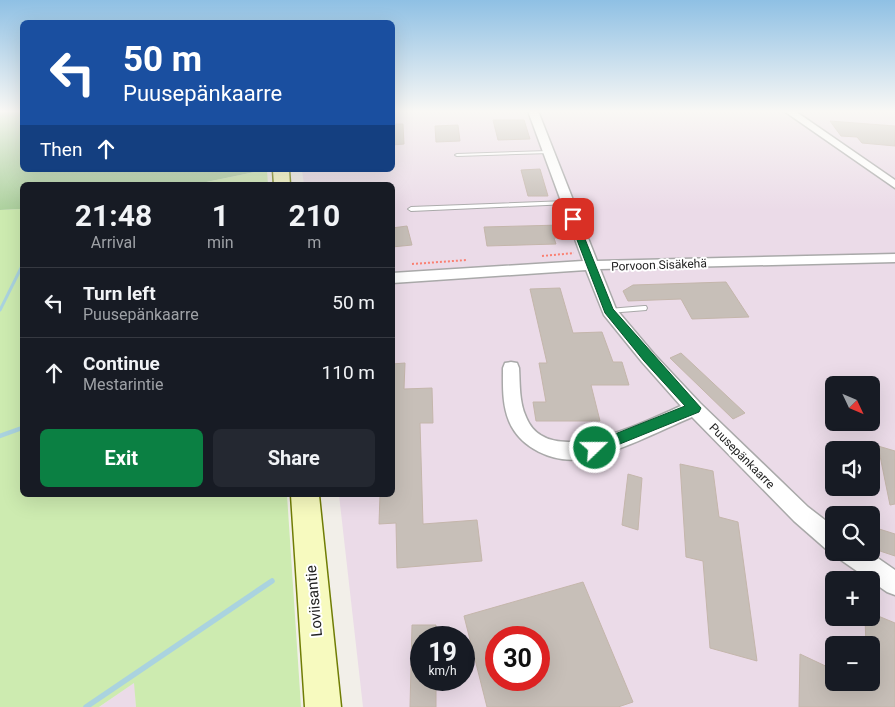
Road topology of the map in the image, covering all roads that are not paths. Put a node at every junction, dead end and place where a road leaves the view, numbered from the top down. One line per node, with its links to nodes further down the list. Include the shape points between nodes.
1 (545, 144): 3 (street, Puusepänkaarre)
2 (837, 144): 5 (street)
3 (548, 152): 4 (lane); 6 (street, Puusepänkaarre)
4 (457, 155)
5 (895, 184)
6 (567, 202): 7 (lane); 9 (street, Puusepänkaarre)
7 (411, 209)
8 (895, 258): 9 (street, Porvoon Sisäkehä)
9 (590, 267): 10 (street, Porvoon Sisäkehä); 12 (street, Puusepänkaarre)
10 (395, 278)
11 (644, 308): 12 (lane)
12 (609, 311): 14 (street, Puusepänkaarre)
13 (511, 368): 14 (street, via 513,408 519,422 537,443 556,451 595,448)
14 (694, 408): 16 (street, Puusepänkaarre)
15 (305, 497): 19 (main road, Loviisantie)
16 (825, 534)
17 (862, 561): 18 (street)
18 (895, 584)
19 (323, 707)

